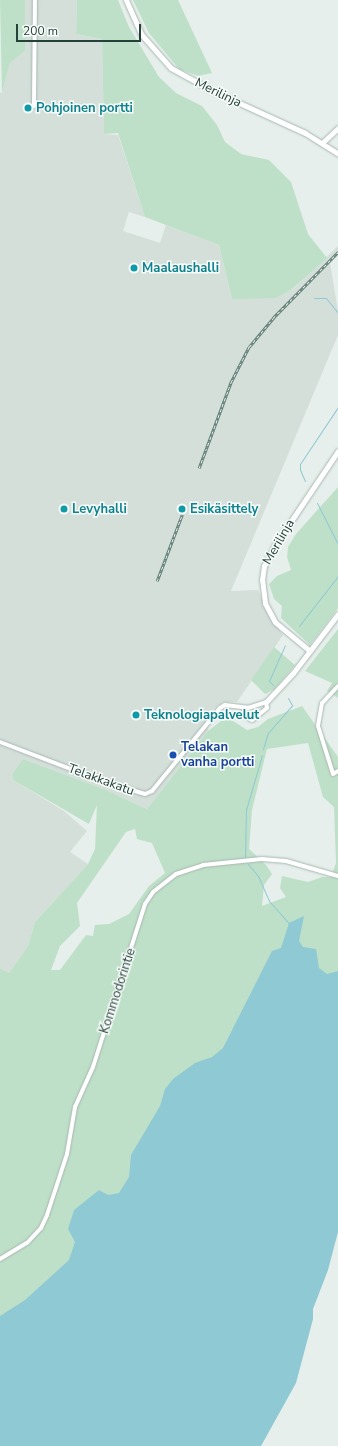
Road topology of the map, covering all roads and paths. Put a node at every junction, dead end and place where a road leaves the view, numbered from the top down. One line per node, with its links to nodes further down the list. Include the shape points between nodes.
1 (35, 0): 3 (street)
2 (126, 0): 5 (street, Merilinja, via 147,42 171,68 184,77)
3 (34, 106)
4 (338, 128): 5 (street)
5 (322, 143): 6 (street, Merilinja)
6 (338, 154)
7 (338, 451): 9 (street, Merilinja, via 275,546 264,566 262,580 265,603 275,622)
8 (338, 614): 9 (street, Telakkakatu)
9 (310, 651): 11 (street, Telakkakatu, via 279,691)
10 (338, 686): 14 (street, via 322,703 318,726 333,774)
11 (266, 702): 12 (street, Telakkakatu); 12 (street, via 266,711 254,720 245,716)
12 (244, 708): 13 (street, Telakkakatu, via 225,705 216,710 152,791 145,794 102,781)
13 (0, 742)
14 (338, 771)
15 (338, 876): 16 (street, Kommodorintie, via 286,861 262,859 203,866 176,874 153,892 145,904 96,1060 75,1107 67,1154 47,1215 41,1228 27,1242)
16 (0, 1259)

